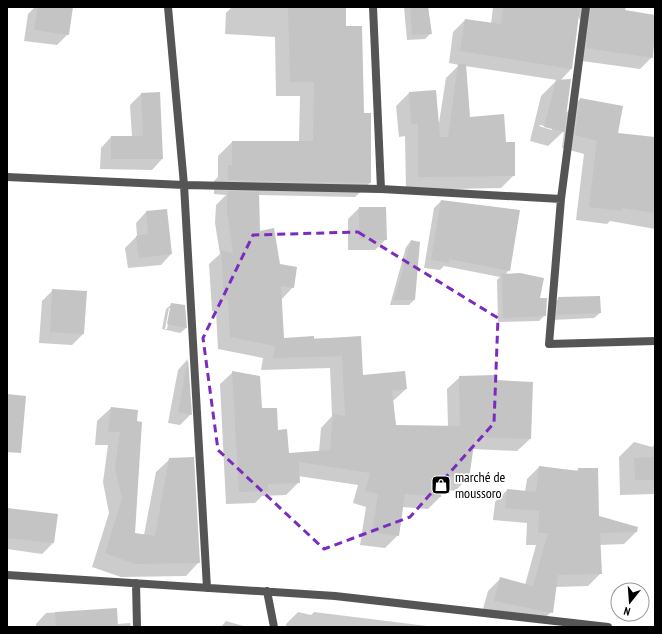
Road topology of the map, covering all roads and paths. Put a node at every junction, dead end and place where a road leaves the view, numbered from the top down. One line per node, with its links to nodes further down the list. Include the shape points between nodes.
1 (168, 7): 5 (street)
2 (373, 7): 6 (street)
3 (586, 7): 7 (street)
4 (7, 177): 5 (street)
5 (184, 185): 6 (street); 11 (street)
6 (381, 189): 7 (street)
7 (561, 198): 8 (street, via 550,344)
8 (655, 341)
9 (7, 575): 10 (street)
10 (136, 583): 11 (street); 13 (street)
11 (207, 588): 12 (street)
12 (267, 591): 14 (street); 15 (street, via 335,596)
13 (137, 627)
14 (274, 627)
15 (608, 627)

